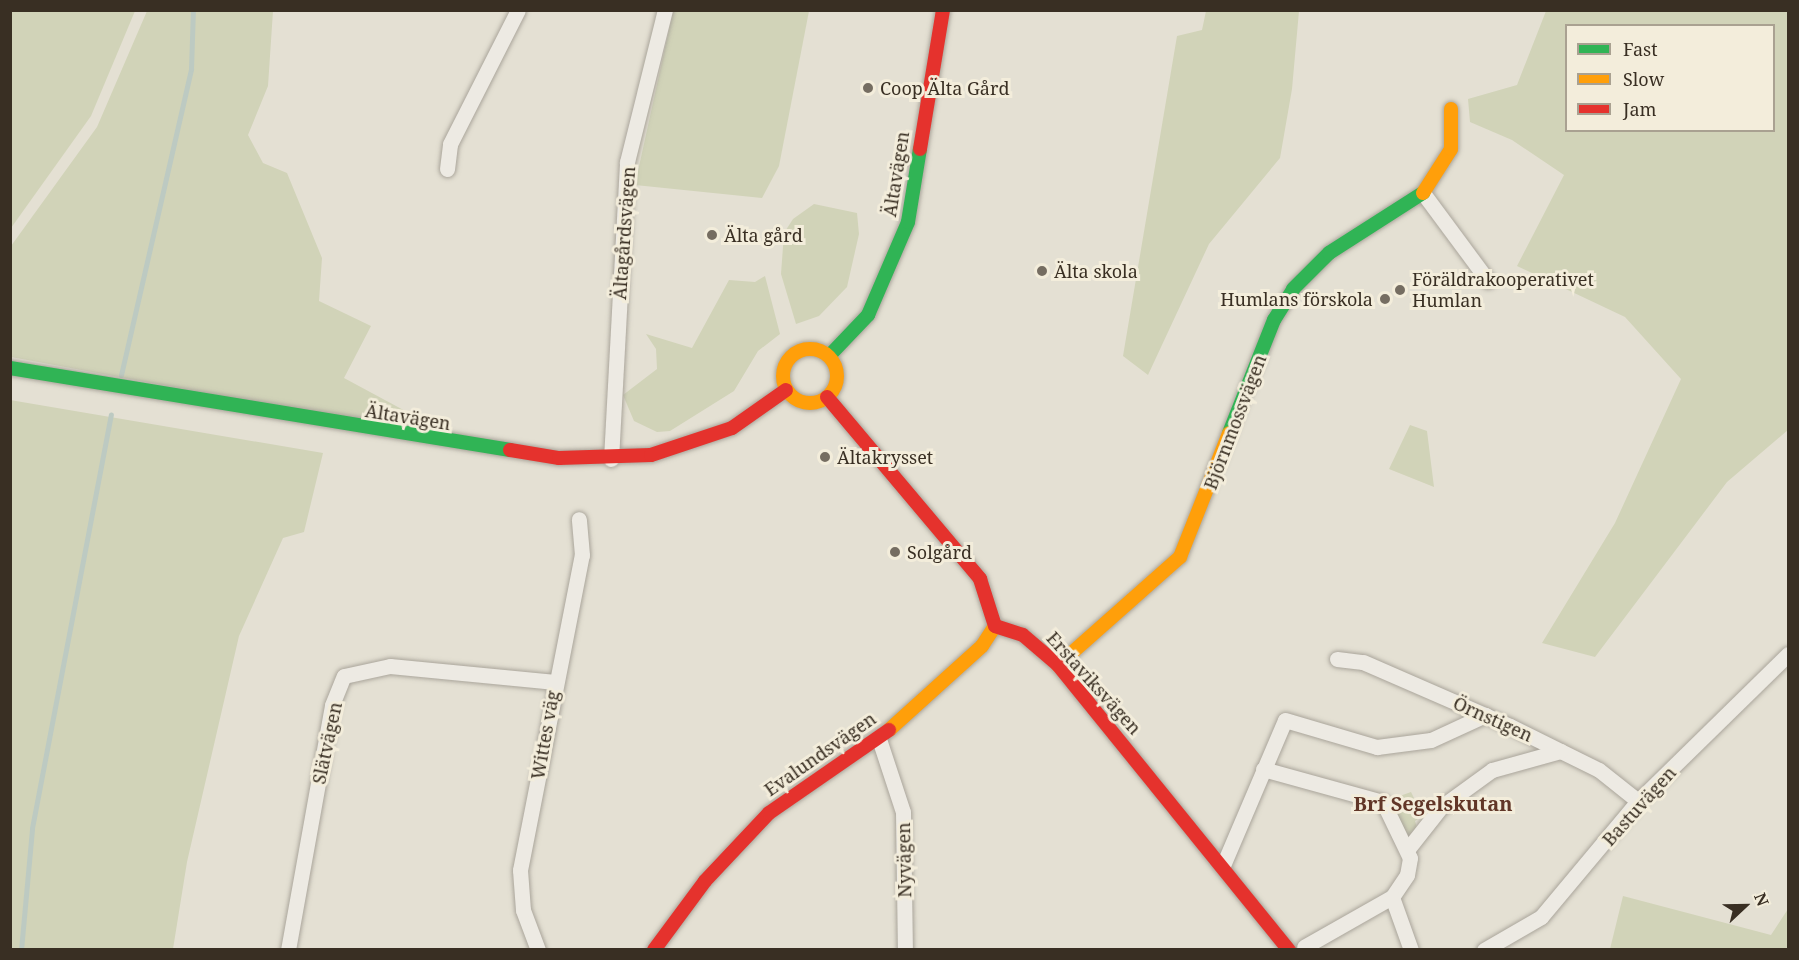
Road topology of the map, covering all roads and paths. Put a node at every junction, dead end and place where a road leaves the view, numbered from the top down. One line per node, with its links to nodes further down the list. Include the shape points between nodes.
1 (518, 10): 5 (street, via 450,144)
2 (665, 10): 12 (street, Ältagårdsvägen, via 627,162)
3 (943, 10): 8 (street, Ältavägen, via 909,222 868,315)
4 (1451, 109): 6 (street, Björnmossvägen, via 1451,149)
5 (447, 169)
6 (1424, 193): 7 (street); 17 (street, Björnmossvägen, via 1329,253 1293,289 1274,320 1180,557)
7 (1488, 281)
8 (829, 356): 10 (street, via 808,349 794,354 782,375); 11 (street, via 836,382)
9 (10, 368): 12 (street, Ältavägen, via 432,440 559,458)
10 (786, 390): 11 (street, via 805,403); 12 (street, Ältavägen, via 732,428 651,455)
11 (826, 397): 14 (street, via 980,579)
12 (611, 459)
13 (579, 519): 18 (street, Wittes väg, via 582,555)
14 (995, 626): 17 (street, Erstaviksvägen, via 1023,635); 20 (street, Evalundsvägen, via 982,646)
15 (1788, 654): 23 (street, Bastuvägen)
16 (1337, 659): 19 (street, Örnstigen, via 1363,662)
17 (1058, 665): 25 (street, Erstaviksvägen)
18 (555, 681): 28 (street, Slätvägen, via 390,666 344,676 332,705); 29 (street, Wittes väg, via 519,887)
19 (1485, 715): 21 (street, Örnstigen); 22 (street, via 1431,740 1377,747 1291,718 1286,720)
20 (879, 739): 30 (street, Evalundsvägen, via 769,813 705,881); 31 (street, Nyvägen, via 903,812)
21 (1560, 751): 23 (street, Örnstigen, via 1599,770); 24 (street, via 1492,770 1442,807)
22 (1263, 769): 24 (street, via 1383,802); 25 (street)
23 (1638, 801): 33 (street, Bastuvägen, via 1541,917)
24 (1407, 850): 26 (street, via 1411,869)
25 (1224, 862): 27 (street, Erstaviksvägen)
26 (1392, 897): 27 (street); 32 (street)
27 (1297, 948)
28 (288, 950)
29 (538, 950)
30 (654, 950)
31 (905, 950)
32 (1411, 950)
33 (1484, 950)

